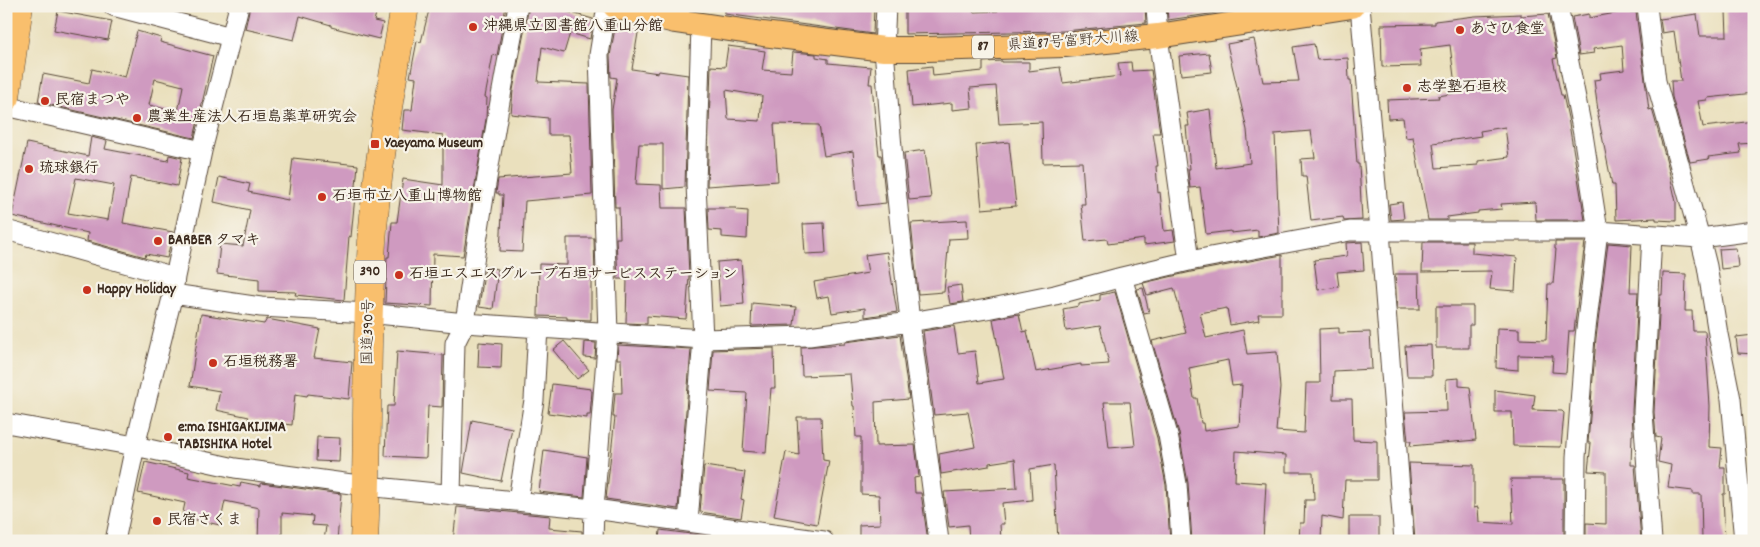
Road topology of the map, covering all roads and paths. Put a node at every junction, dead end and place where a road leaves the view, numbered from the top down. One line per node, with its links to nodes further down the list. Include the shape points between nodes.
1 (19, 6): 19 (highway)
2 (113, 6): 17 (street)
3 (239, 6): 17 (street)
4 (405, 6): 31 (highway, 国道390号 / 390, via 382,150)
5 (518, 6): 33 (street, via 489,164)
6 (606, 6): 35 (street, via 599,55)
7 (615, 6): 14 (main road, 県道87号富野大川線 / 87)
8 (886, 6): 18 (street)
9 (1156, 6): 16 (street)
10 (1352, 6): 16 (main road, 県道87号富野大川線 / 87)
11 (1360, 6): 23 (street)
12 (1558, 6): 24 (street)
13 (1647, 6): 27 (street, via 1656,81)
14 (645, 10): 15 (main road, 県道87号富野大川線 / 87, via 675,21)
15 (701, 25): 18 (main road, 県道87号富野大川線 / 87); 36 (street, via 696,184)
16 (1158, 36): 18 (main road, 県道87号富野大川線 / 87, via 1065,45); 28 (street)
17 (231, 37): 21 (street)
18 (884, 49): 32 (street)
19 (6, 97)
20 (6, 106): 21 (street)
21 (202, 151): 30 (street)
22 (6, 230): 30 (street)
23 (1380, 231): 24 (street); 28 (street, via 1350,231); 51 (street)
24 (1598, 231): 26 (street); 52 (street, via 1584,337 1576,457)
25 (1754, 231): 27 (street)
26 (1652, 234): 27 (street); 53 (street, via 1643,412)
27 (1700, 238): 54 (street, via 1731,399)
28 (1189, 261): 29 (street)
29 (1122, 277): 32 (street, via 1054,296); 50 (street, via 1168,435)
30 (174, 286): 31 (street, via 261,307); 38 (street)
31 (368, 313): 33 (street); 39 (highway, 国道390号 / 390)
32 (910, 322): 36 (street, via 809,336); 49 (street)
33 (465, 323): 34 (street); 40 (street, via 455,343)
34 (538, 328): 35 (street); 41 (street, via 534,400)
35 (608, 333): 36 (street); 42 (street)
36 (703, 339): 43 (street)
37 (6, 423): 38 (street)
38 (134, 446): 39 (street, via 236,468); 45 (street)
39 (366, 486): 40 (street); 46 (highway, 国道390号 / 390)
40 (451, 495): 41 (street)
41 (518, 500): 42 (street)
42 (594, 509): 43 (street); 47 (street)
43 (688, 522): 44 (street)
44 (788, 538): 48 (street)
45 (115, 541)
46 (364, 541)
47 (593, 541)
48 (824, 541)
49 (938, 541)
50 (1181, 541)
51 (1404, 541)
52 (1575, 541)
53 (1652, 541)
54 (1744, 541)

